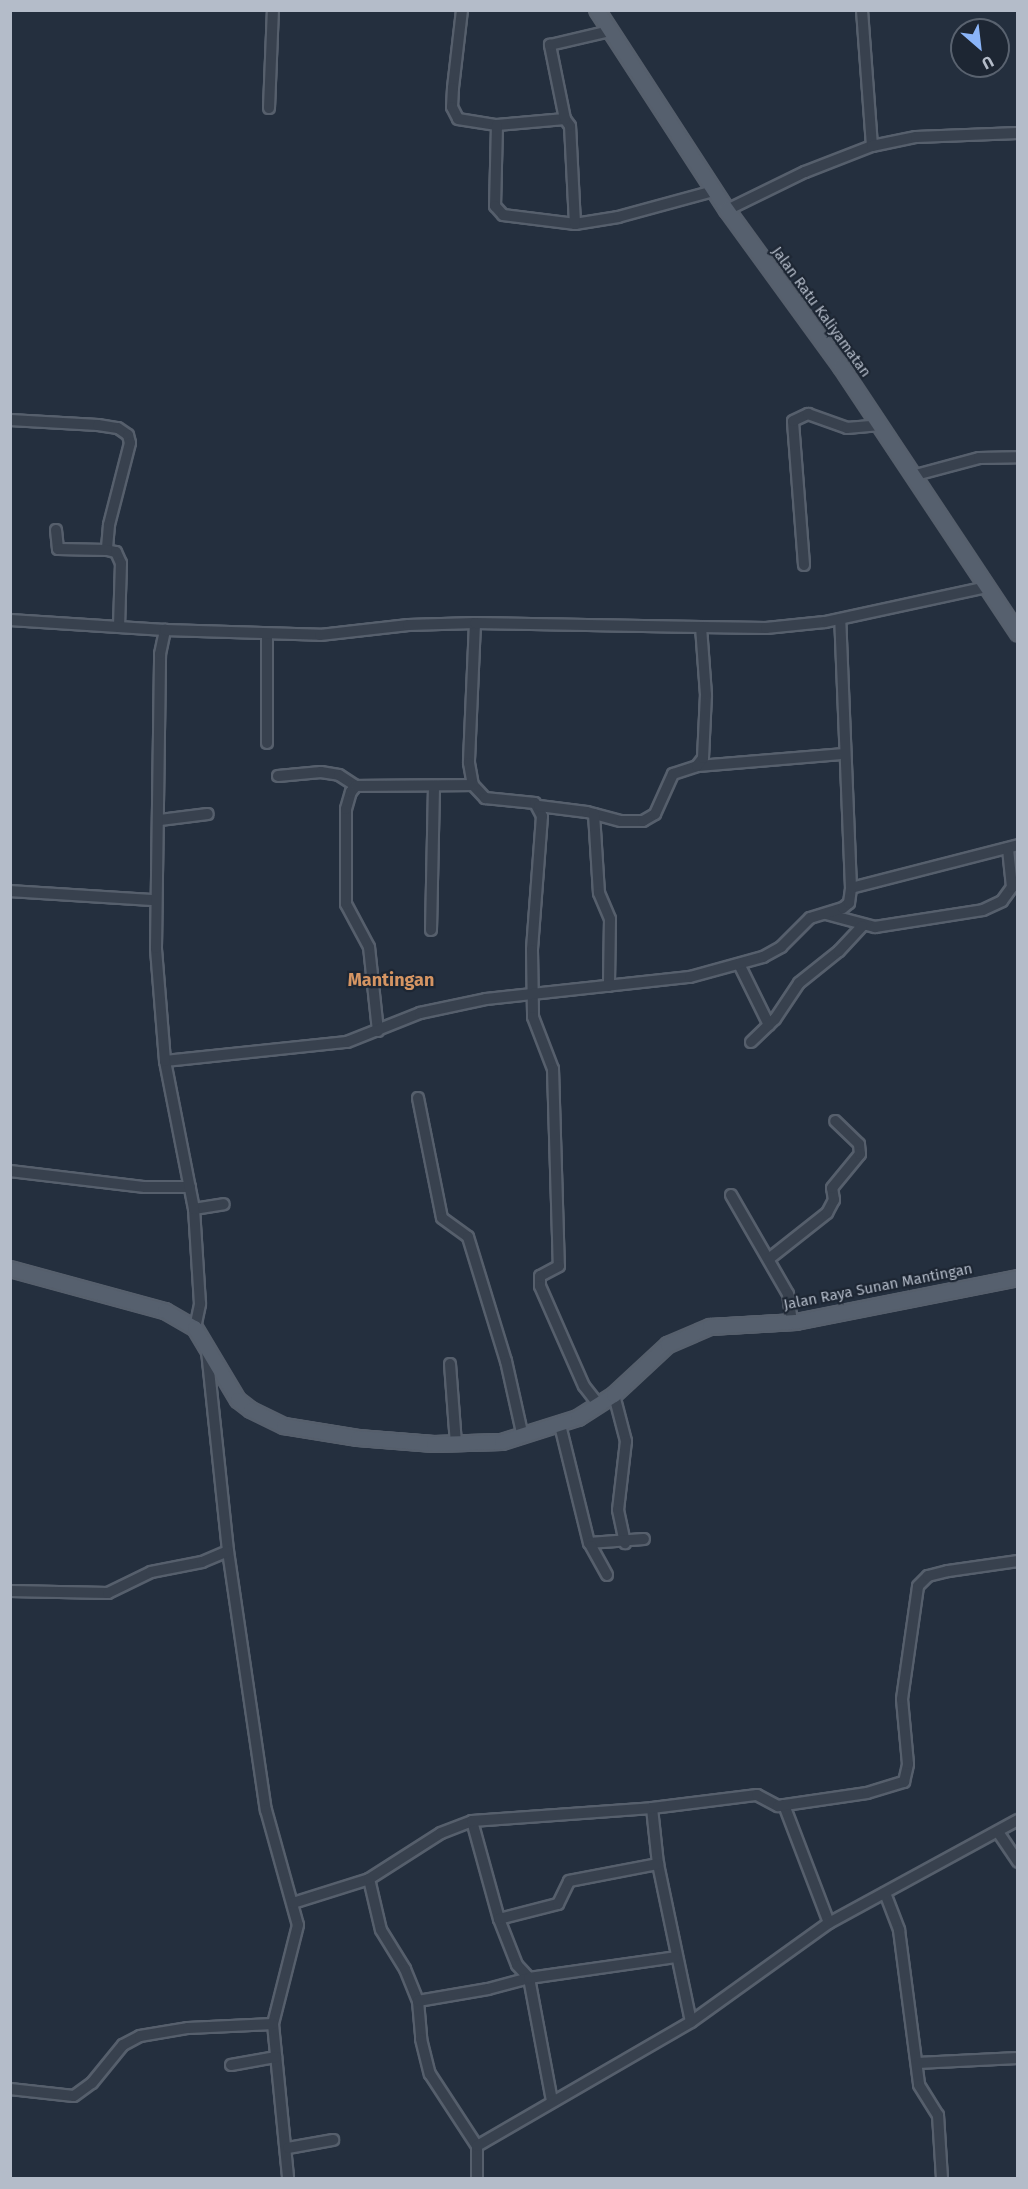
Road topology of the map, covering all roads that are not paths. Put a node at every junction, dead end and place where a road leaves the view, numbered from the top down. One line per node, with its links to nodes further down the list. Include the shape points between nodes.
1 (273, 10): 6 (street)
2 (462, 10): 8 (street, via 454,113 467,122)
3 (597, 10): 5 (main road, Jalan Ratu Kaliyamatan)
4 (861, 10): 10 (street)
5 (610, 31): 7 (street, via 550,45); 11 (main road, Jalan Ratu Kaliyamatan)
6 (269, 108)
7 (565, 119): 8 (street); 13 (street, via 570,130)
8 (497, 124): 13 (street, via 497,211 534,222)
9 (1017, 133): 10 (street, via 916,137)
10 (872, 146): 12 (street, via 816,167)
11 (714, 191): 12 (main road, Jalan Ratu Kaliyamatan); 13 (street, via 618,218)
12 (727, 210): 15 (main road, Jalan Ratu Kaliyamatan)
13 (575, 224)
14 (10, 420): 19 (street, via 118,428 128,435 130,443 109,525)
15 (880, 425): 17 (main road, Jalan Ratu Kaliyamatan); 20 (street, via 847,428 808,414 793,421)
16 (1017, 457): 17 (street, via 979,458)
17 (912, 476): 21 (main road, Jalan Ratu Kaliyamatan)
18 (56, 530): 19 (street, via 58,549)
19 (107, 550): 25 (street, via 116,552 121,562)
20 (804, 565)
21 (987, 587): 22 (street); 28 (main road, Jalan Ratu Kaliyamatan)
22 (840, 619): 26 (street, via 766,628); 31 (street)
23 (10, 620): 25 (street)
24 (475, 623): 26 (street); 29 (street); 34 (street, via 469,763)
25 (119, 627): 27 (street)
26 (701, 627): 32 (street, via 706,716 703,758)
27 (165, 630): 29 (street); 40 (street, via 160,654)
28 (1017, 633)
29 (267, 634): 30 (street)
30 (267, 743)
31 (843, 754): 32 (street); 42 (street)
32 (697, 766): 39 (street, via 673,774 655,814 643,821 621,822)
33 (278, 776): 35 (street, via 321,772 339,775)
34 (473, 785): 36 (street); 37 (street, via 485,798)
35 (356, 786): 36 (street); 52 (street, via 346,809 346,904 369,946)
36 (434, 786): 47 (street)
37 (539, 806): 39 (street); 50 (street, via 542,816)
38 (208, 814): 40 (street)
39 (594, 814): 49 (street, via 599,893 610,919)
40 (160, 820): 44 (street)
41 (1013, 846): 42 (street); 46 (street, via 1012,887 996,904 965,915)
42 (851, 888): 45 (street, via 849,903)
43 (10, 891): 44 (street)
44 (155, 900): 54 (street)
45 (826, 914): 46 (street); 48 (street, via 805,922 774,952)
46 (862, 926): 51 (street, via 840,951 799,983)
47 (431, 930)
48 (740, 964): 49 (street, via 668,981); 51 (street)
49 (609, 986): 50 (street)
50 (532, 992): 52 (street, via 420,1013); 70 (street, via 538,1037 553,1069 556,1159 558,1266 540,1276 540,1286 584,1386)
51 (768, 1025): 53 (street)
52 (378, 1031): 54 (street, via 323,1045)
53 (751, 1042)
54 (165, 1061): 58 (street)
55 (418, 1098): 72 (street, via 442,1218 468,1238 506,1361)
56 (835, 1121): 62 (street, via 859,1144 860,1154 832,1188 832,1207 822,1219)
57 (10, 1171): 58 (street, via 145,1187)
58 (190, 1187): 61 (street)
59 (731, 1195): 62 (street)
60 (224, 1204): 61 (street)
61 (194, 1209): 66 (street, via 200,1304)
62 (770, 1258): 65 (street, via 791,1300)
63 (10, 1269): 66 (main road, Jalan Raya Sunan Mantingan, via 159,1310)
64 (1017, 1278): 65 (main road, Jalan Raya Sunan Mantingan)
65 (794, 1322): 69 (main road, Jalan Raya Sunan Mantingan, via 710,1327 686,1335 654,1355)
66 (195, 1328): 67 (main road, Jalan Raya Sunan Mantingan)
67 (207, 1342): 73 (main road, Jalan Raya Sunan Mantingan, via 238,1400 284,1426 358,1438); 77 (street)
68 (450, 1364): 73 (street)
69 (614, 1395): 70 (main road, Jalan Raya Sunan Mantingan); 75 (street, via 626,1441 618,1510)
70 (599, 1405): 71 (main road, Jalan Raya Sunan Mantingan)
71 (560, 1425): 72 (main road, Jalan Raya Sunan Mantingan); 76 (street, via 583,1527)
72 (523, 1437): 73 (main road, Jalan Raya Sunan Mantingan, via 502,1442)
73 (456, 1443)
74 (644, 1539): 75 (street)
75 (625, 1543): 76 (street)
76 (591, 1546): 79 (street)
77 (228, 1551): 80 (street, via 202,1562 151,1572 100,1595); 90 (street, via 266,1810)
78 (1017, 1561): 81 (street, via 948,1570 928,1576 918,1586 902,1699 907,1779 867,1793)
79 (607, 1575)
80 (10, 1591)
81 (784, 1805): 82 (street, via 757,1796); 92 (street)
82 (652, 1808): 84 (street); 87 (street)
83 (1017, 1820): 85 (street)
84 (472, 1821): 88 (street, via 441,1833); 91 (street)
85 (998, 1832): 86 (street); 89 (street)
86 (1017, 1862)
87 (658, 1864): 91 (street, via 569,1881 558,1904); 93 (street)
88 (369, 1879): 90 (street); 95 (street, via 381,1930 405,1969)
89 (885, 1893): 92 (street); 100 (street, via 899,1930)
90 (293, 1903): 97 (street, via 297,1941)
91 (499, 1919): 94 (street, via 517,1965)
92 (829, 1923): 96 (street)
93 (676, 1957): 94 (street); 96 (street)
94 (529, 1978): 95 (street); 103 (street)
95 (418, 2001): 105 (street, via 421,2039 430,2074)
96 (691, 2022): 103 (street)
97 (273, 2024): 98 (street); 102 (street, via 188,2028 140,2036 123,2045 92,2083 74,2096)
98 (276, 2057): 101 (street); 106 (street)
99 (1017, 2058): 100 (street)
100 (917, 2063): 109 (street, via 919,2085 938,2115)
101 (231, 2065)
102 (10, 2089)
103 (552, 2101): 105 (street)
104 (333, 2140): 106 (street)
105 (477, 2146): 108 (street)
106 (288, 2148): 107 (street)
107 (288, 2178)
108 (477, 2178)
109 (942, 2178)

